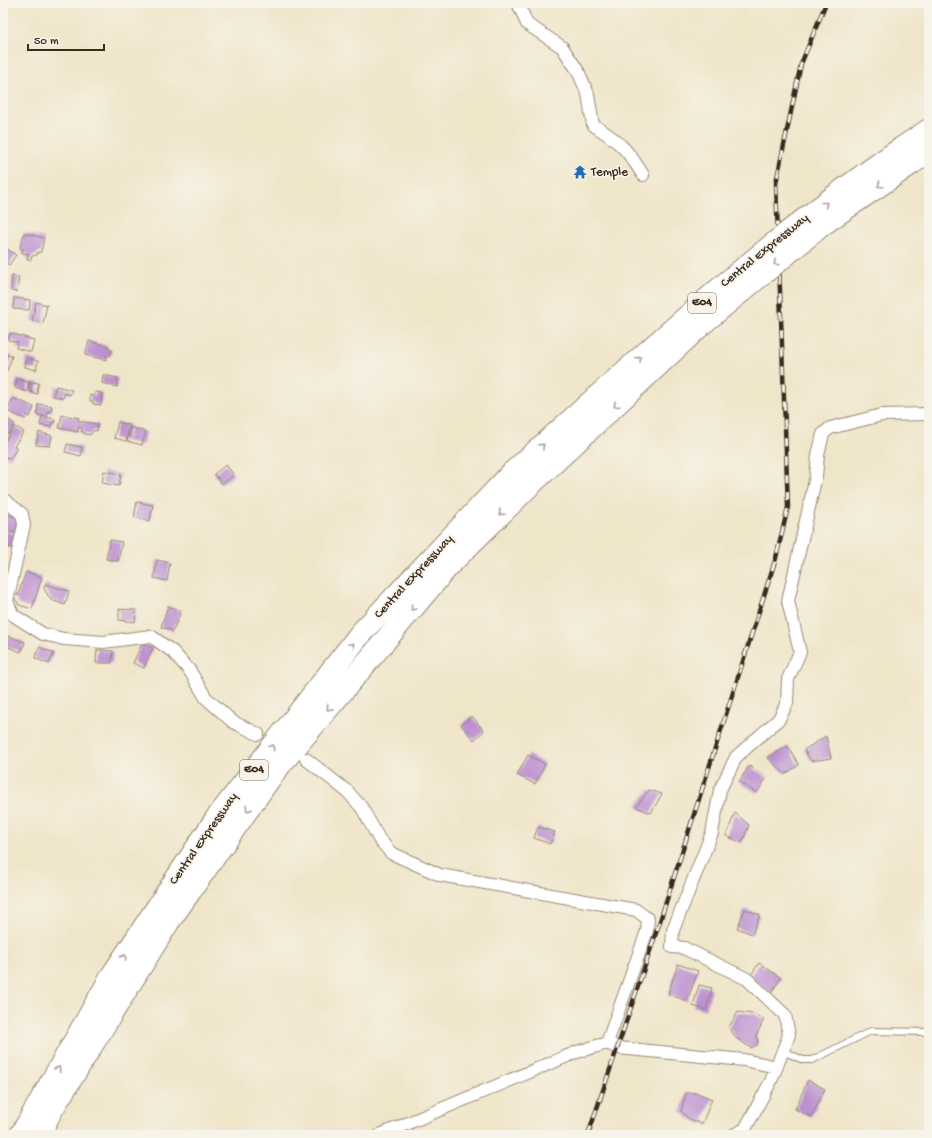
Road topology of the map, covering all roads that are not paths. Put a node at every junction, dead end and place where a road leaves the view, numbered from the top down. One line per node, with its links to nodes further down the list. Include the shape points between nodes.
1 (518, 3): 4 (street, via 528,24 562,47 578,71 588,94 593,125 611,135 630,153)
2 (929, 130): 3 (highway, Central Expressway / E04)
3 (914, 154): 13 (highway, Central Expressway / E04, bridge, via 823,224 521,479 275,771 169,921)
4 (643, 175)
5 (929, 414): 11 (street, via 882,415 830,428 823,434 788,601 800,652 788,680 787,703 779,719 736,757 720,790 712,833 673,930 672,947 684,948 747,979 785,1015 789,1035)
6 (3, 499): 7 (street, via 22,514 24,524 7,601 13,615 43,634 64,639 103,642 151,636 173,652 190,671 206,698 233,722)
7 (258, 734)
8 (306, 759): 10 (street, via 348,792 362,808 379,839 391,853 440,875 636,910 648,919 647,931)
9 (929, 1032): 11 (lane, via 871,1031 812,1060 803,1060)
10 (607, 1043): 12 (street, via 618,1048 744,1060); 16 (street, via 577,1052)
11 (783, 1051): 12 (street)
12 (777, 1068): 17 (street, via 745,1129)
13 (45, 1107): 14 (highway, Central Expressway / E04); 15 (highway, Central Expressway / E04)
14 (21, 1135)
15 (39, 1135)
16 (380, 1135)
17 (733, 1135)

